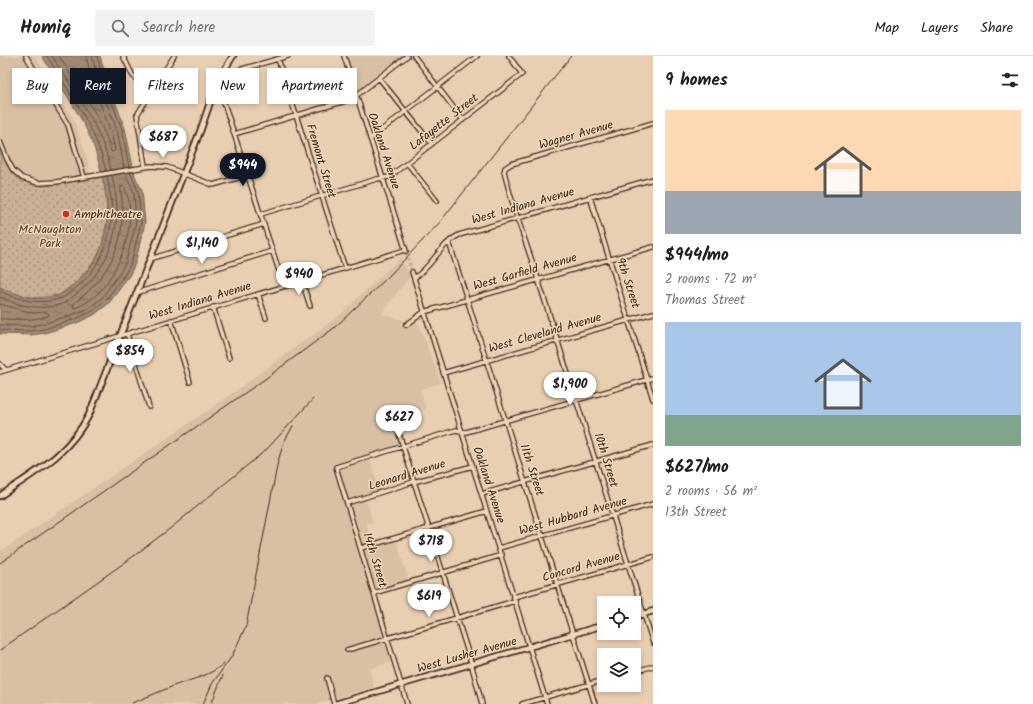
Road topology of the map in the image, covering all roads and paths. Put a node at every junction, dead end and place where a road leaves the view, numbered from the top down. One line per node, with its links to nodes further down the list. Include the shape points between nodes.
1 (26, 56): 37 (street, via 68,125)
2 (122, 56): 16 (street)
3 (174, 56): 12 (street)
4 (233, 56): 13 (main road)
5 (288, 56): 11 (street)
6 (344, 56): 15 (street, Oakland Avenue)
7 (407, 56): 17 (street)
8 (414, 56): 18 (street)
9 (477, 56): 18 (street)
10 (508, 56): 26 (street, Lafayette Street, via 522,74)
11 (279, 58): 14 (street); 25 (street, Fremont Street)
12 (167, 68)
13 (225, 68)
14 (245, 68)
15 (348, 68)
16 (134, 77)
17 (379, 78): 19 (street); 24 (street)
18 (437, 87): 24 (street); 26 (street)
19 (357, 96): 29 (street, Oakland Avenue)
20 (144, 104): 33 (street, via 137,117)
21 (210, 104): 35 (main road)
22 (224, 104): 28 (street)
23 (336, 104): 25 (street)
24 (405, 112): 29 (street); 31 (street)
25 (296, 116): 28 (street); 40 (street, Fremont Street)
26 (463, 120): 31 (street, Lafayette Street)
27 (653, 123): 34 (street, Wagner Avenue, via 511,164)
28 (234, 134): 36 (street)
29 (370, 139): 38 (street, Oakland Avenue)
30 (0, 142): 37 (street, via 10,165 17,174 28,180 42,183)
31 (432, 144): 32 (street, Lafayette Street)
32 (407, 163): 38 (street, Lafayette Street, via 389,177); 42 (street)
33 (143, 167): 35 (street, via 162,166); 37 (street)
34 (505, 168): 44 (street, 10th Street, via 506,180)
35 (182, 174): 36 (street, via 213,185); 50 (main road)
36 (248, 175): 43 (street)
37 (84, 177)
38 (382, 179): 40 (street, Lafayette Street); 49 (street, Oakland Avenue)
39 (653, 179): 41 (street, West Indiana Avenue)
40 (321, 196): 43 (street, Lafayette Street); 52 (street, Fremont Street)
41 (590, 197): 44 (street, West Indiana Avenue); 51 (street, 9th Street)
42 (437, 201)
43 (261, 214): 45 (street)
44 (518, 217): 46 (street, West Indiana Avenue, via 459,235); 55 (street, 10th Street)
45 (264, 224): 48 (street); 50 (street)
46 (449, 242): 54 (street, West Indiana Avenue, via 422,273); 60 (street, 11th Street)
47 (653, 247): 51 (street, West Garfield Avenue)
48 (272, 251): 57 (street); 58 (street)
49 (405, 251): 52 (street, West Indiana Avenue)
50 (150, 259): 58 (main road)
51 (609, 259): 55 (street, West Garfield Avenue); 67 (street, 9th Street)
52 (345, 268): 56 (street, West Indiana Avenue)
53 (412, 272): 54 (street, Oakland Avenue)
54 (414, 278): 63 (street, Oakland Avenue)
55 (538, 279): 60 (street, West Garfield Avenue); 71 (street, 10th Street)
56 (302, 281): 57 (street, West Indiana Avenue); 61 (street)
57 (284, 286): 59 (street, West Indiana Avenue)
58 (136, 293): 70 (main road)
59 (258, 294): 62 (street, West Indiana Avenue); 65 (street)
60 (467, 299): 63 (street, West Garfield Avenue); 73 (street, 11th Street)
61 (310, 306)
62 (213, 307): 66 (street, West Indiana Avenue); 72 (street)
63 (424, 312): 68 (street, West Garfield Avenue); 77 (street, Oakland Avenue)
64 (653, 313): 67 (street, West Cleveland Avenue)
65 (266, 318)
66 (171, 320): 69 (street, West Indiana Avenue); 80 (street)
67 (629, 320): 71 (street, West Cleveland Avenue); 79 (street, 9th Street)
68 (406, 325)
69 (127, 334): 70 (street, West Indiana Avenue); 83 (street)
70 (120, 336): 75 (street, West Indiana Avenue); 94 (main road, via 89,416 76,437 51,461)
71 (557, 341): 73 (street, West Cleveland Avenue); 82 (street, 10th Street)
72 (229, 358)
73 (487, 360): 77 (street, West Cleveland Avenue); 85 (street, 11th Street)
74 (0, 364): 75 (street)
75 (6, 370): 76 (street, West Indiana Avenue)
76 (0, 372)
77 (443, 373): 86 (street, Oakland Avenue)
78 (653, 378): 79 (street)
79 (647, 380): 81 (street, 9th Street); 82 (street)
80 (190, 382)
81 (653, 399)
82 (576, 400): 85 (street); 89 (street, 10th Street)
83 (149, 407)
84 (394, 418): 88 (street)
85 (505, 420): 86 (street, via 466,432); 92 (street, 11th Street)
86 (461, 431): 88 (street, via 456,430); 90 (street, Oakland Avenue)
87 (653, 445): 89 (street)
88 (403, 446): 91 (street); 95 (street, 14th Street, via 336,467)
89 (595, 461): 92 (street); 98 (street, 10th Street)
90 (473, 466): 91 (street, Leonard Avenue); 93 (street, Oakland Avenue)
91 (413, 482): 95 (street, Leonard Avenue); 99 (street)
92 (525, 482): 93 (street); 100 (street, 11th Street)
93 (482, 494): 97 (street, Oakland Avenue)
94 (0, 496)
95 (347, 503): 101 (street, 14th Street)
96 (653, 504): 98 (street, West Hubbard Avenue)
97 (487, 510): 99 (street); 102 (street, Oakland Avenue)
98 (613, 515): 100 (street, West Hubbard Avenue); 105 (street, 10th Street)
99 (428, 528): 101 (street); 106 (street)
100 (542, 536): 102 (street, West Hubbard Avenue); 107 (street, 11th Street)
101 (361, 548): 108 (street, 14th Street)
102 (499, 548): 103 (street, Oakland Avenue)
103 (502, 555): 106 (street); 109 (street, Oakland Avenue)
104 (653, 557): 105 (street, Concord Avenue)
105 (629, 564): 107 (street, Concord Avenue); 111 (street, 10th Street)
106 (442, 573): 108 (street); 113 (street)
107 (558, 584): 109 (street, Concord Avenue); 115 (street, 11th Street)
108 (374, 593): 116 (street, 14th Street)
109 (514, 599): 113 (street, Concord Avenue); 118 (street, Oakland Avenue)
110 (653, 611): 111 (main road)
111 (644, 614): 112 (main road); 117 (street, 10th Street)
112 (641, 615)
113 (456, 618): 116 (street, Concord Avenue); 120 (street)
114 (597, 627): 115 (main road, West Lusher Avenue)
115 (574, 634): 118 (main road, West Lusher Avenue); 126 (street, 11th Street)
116 (388, 638): 119 (street, Concord Avenue); 125 (street, 14th Street)
117 (653, 643)
118 (529, 647): 120 (main road, West Lusher Avenue); 127 (street, Oakland Avenue)
119 (347, 650)
120 (471, 664): 125 (main road, West Lusher Avenue); 130 (street)
121 (653, 666): 122 (street)
122 (641, 670)
123 (327, 678): 128 (street)
124 (597, 682): 126 (street)
125 (402, 684): 128 (main road, West Lusher Avenue); 129 (street, 14th Street)
126 (588, 685): 127 (street); 133 (street, 11th Street)
127 (545, 697): 131 (street); 132 (street, Oakland Avenue)
128 (335, 704)
129 (407, 704)
130 (482, 704)
131 (522, 704)
132 (547, 704)
133 (595, 704)

